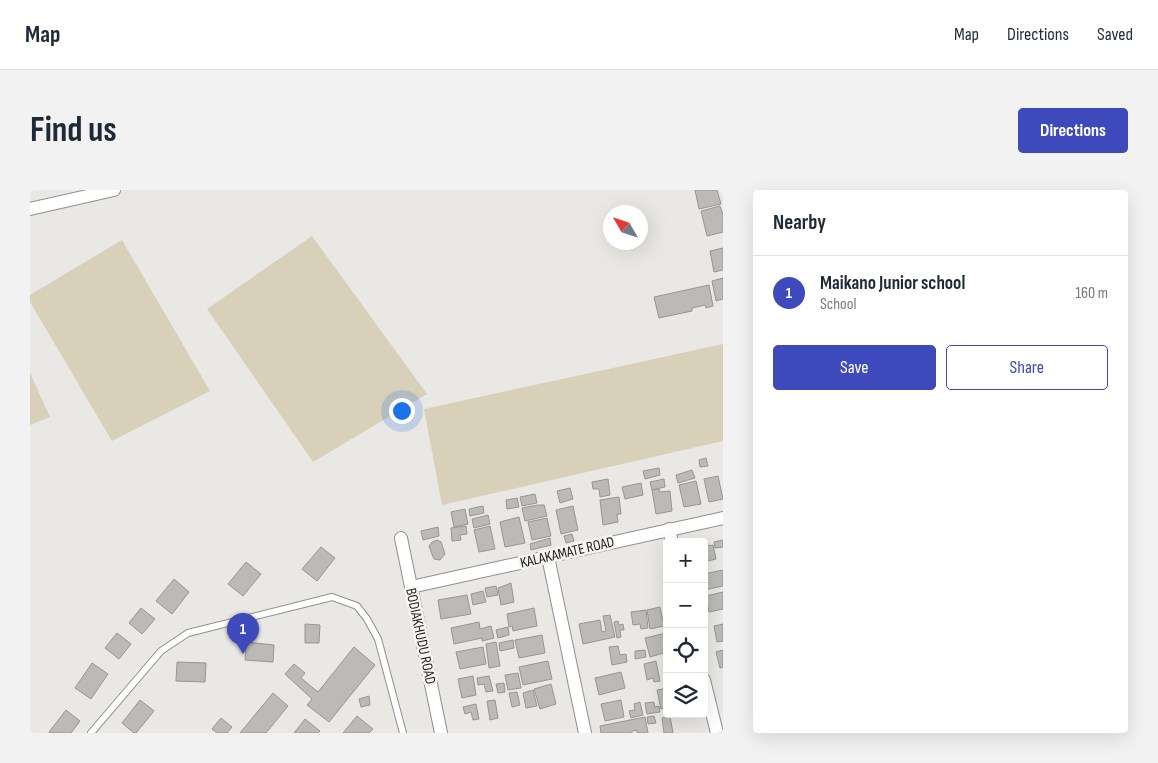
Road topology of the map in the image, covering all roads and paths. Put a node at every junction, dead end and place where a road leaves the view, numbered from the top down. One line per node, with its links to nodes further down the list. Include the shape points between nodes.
1 (114, 190): 2 (street)
2 (66, 195): 3 (street)
3 (30, 209)
4 (723, 518): 5 (street, KALAKAMATE ROAD)
5 (670, 536): 7 (street, KALAKAMATE ROAD)
6 (401, 538): 8 (street, BODIAKHUDU ROAD)
7 (548, 557): 8 (street, KALAKAMATE ROAD); 13 (street)
8 (411, 587): 12 (street, BODIAKHUDU ROAD)
9 (708, 696): 14 (street)
10 (91, 733): 11 (lane, via 161,651 188,633 332,597 357,606 378,639)
11 (403, 733)
12 (442, 733)
13 (585, 733)
14 (717, 733)

